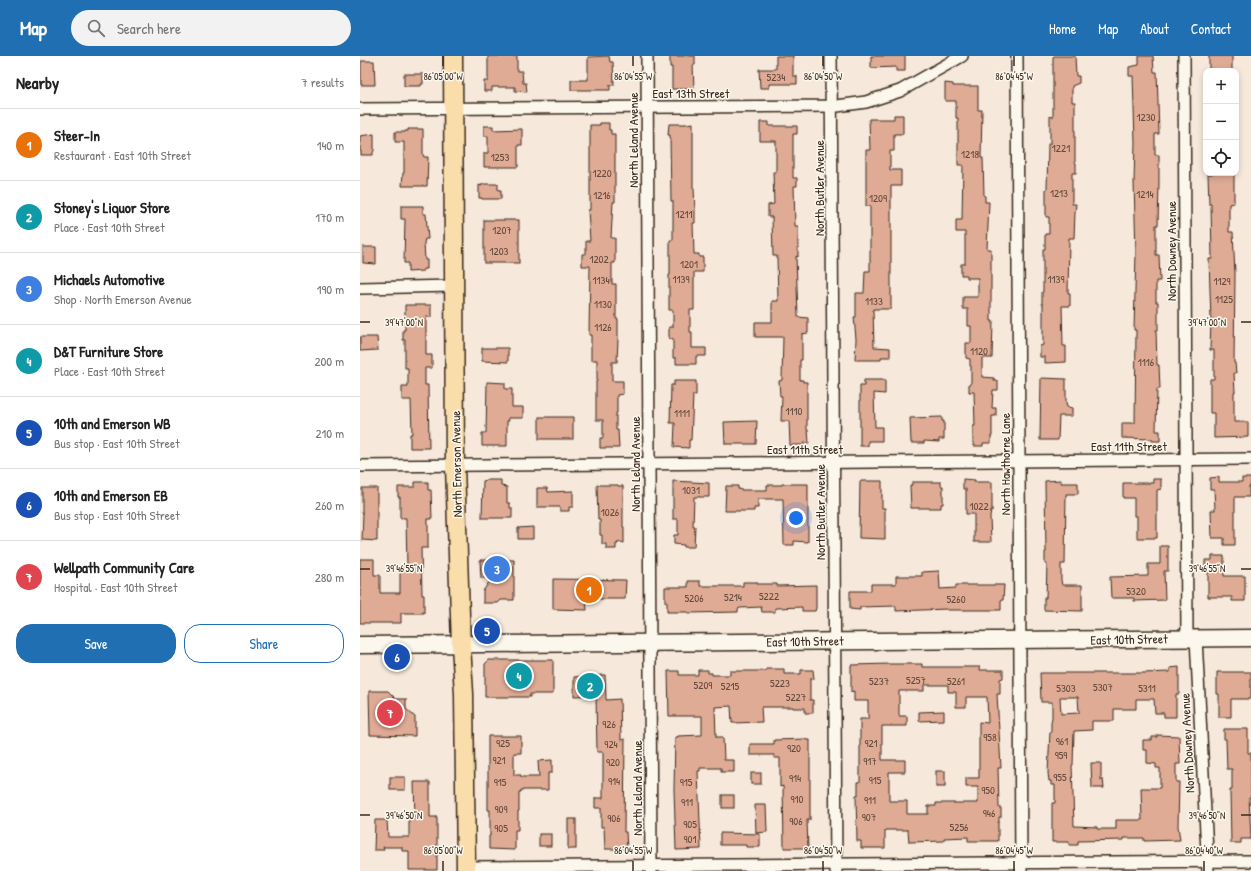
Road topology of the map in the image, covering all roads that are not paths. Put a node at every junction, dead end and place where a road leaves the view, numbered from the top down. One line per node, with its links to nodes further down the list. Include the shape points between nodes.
1 (453, 56): 9 (main road, North Emerson Avenue)
2 (647, 56): 7 (street, North Leland Avenue)
3 (832, 56): 8 (street, North Butler Avenue)
4 (962, 56): 8 (street, East 13th Street, via 908,88 866,102)
5 (1017, 56): 15 (street, North Hawthorne Lane)
6 (1184, 56): 14 (street, North Downey Avenue)
7 (647, 107): 8 (street, East 13th Street); 9 (street, East 13th Street); 17 (street, North Leland Avenue)
8 (832, 107): 16 (street, North Butler Avenue)
9 (454, 108): 10 (street, East 13th Street); 11 (main road, North Emerson Avenue)
10 (360, 109)
11 (454, 286): 12 (street); 19 (main road, North Emerson Avenue)
12 (360, 288)
13 (1251, 459): 14 (street, East 11th Street)
14 (1186, 460): 15 (street, East 11th Street); 20 (street, North Downey Avenue)
15 (1019, 461): 16 (street, East 11th Street); 22 (street, North Hawthorne Lane)
16 (834, 462): 17 (street, East 11th Street); 23 (street, North Butler Avenue)
17 (649, 464): 19 (street, East 11th Street); 24 (street, North Leland Avenue)
18 (360, 466): 19 (street, East 11th Street)
19 (455, 466): 25 (main road, North Emerson Avenue)
20 (1191, 638): 21 (main road, East 10th Street); 22 (main road, East 10th Street); 28 (street, North Downey Avenue)
21 (1251, 638)
22 (1020, 640): 23 (main road, East 10th Street); 29 (street, North Hawthorne Lane)
23 (835, 641): 24 (main road, East 10th Street); 31 (street, North Butler Avenue)
24 (650, 643): 25 (main road, East 10th Street); 30 (street, North Leland Avenue)
25 (461, 645): 26 (main road, East 10th Street); 32 (main road, North Emerson Avenue)
26 (360, 646)
27 (1251, 861): 28 (street)
28 (1208, 866): 29 (street)
29 (1021, 867): 31 (street)
30 (651, 868): 31 (street); 32 (street)
31 (836, 868)
32 (466, 869)

